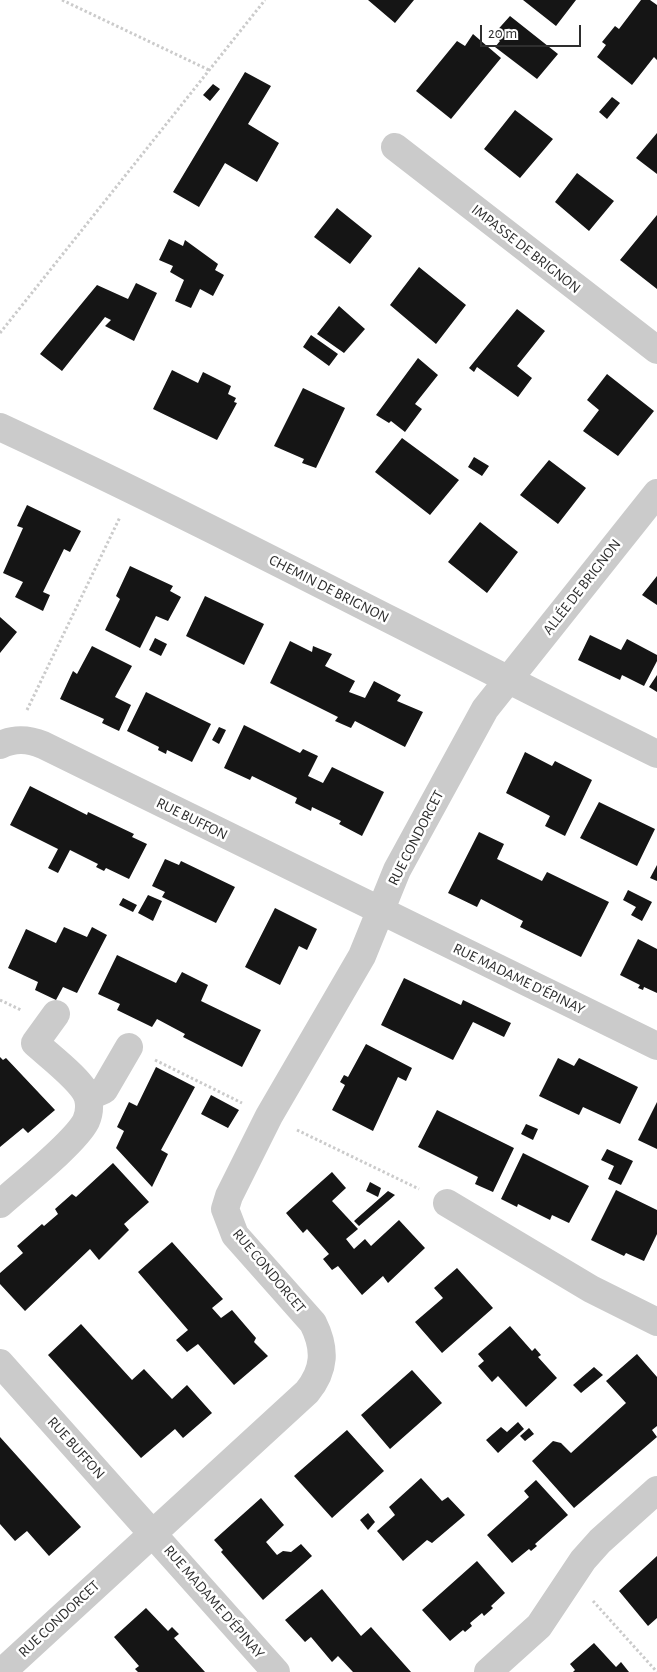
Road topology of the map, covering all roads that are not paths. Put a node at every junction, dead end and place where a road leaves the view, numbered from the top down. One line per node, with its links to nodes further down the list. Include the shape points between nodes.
1 (395, 147): 2 (street, IMPASSE DE BRIGNON)
2 (657, 350)
3 (0, 427): 5 (street, CHEMIN DE BRIGNON, via 134,489)
4 (657, 493): 5 (street, ALLÉE DE BRIGNON)
5 (508, 680): 7 (street, CHEMIN DE BRIGNON); 8 (street, RUE CONDORCET, via 485,709 397,870)
6 (6, 742): 8 (street, RUE BUFFON, via 25,740 43,744)
7 (657, 754)
8 (380, 912): 10 (street, RUE MADAME D'ÉPINAY); 18 (street, RUE CONDORCET, via 362,956 269,1116 234,1184 225,1210 235,1235 313,1323 322,1345 321,1368 307,1392)
9 (56, 1014): 12 (street, via 35,1043 79,1084)
10 (657, 1046)
11 (129, 1047): 12 (street, via 104,1090)
12 (88, 1097): 14 (street, via 86,1122 73,1138)
13 (447, 1203): 15 (street, via 591,1289)
14 (0, 1204)
15 (657, 1322)
16 (0, 1362): 18 (street, RUE BUFFON)
17 (657, 1490): 21 (street, via 600,1541 571,1577 539,1626)
18 (152, 1532): 19 (street, RUE CONDORCET); 20 (street, RUE MADAME D'ÉPINAY)
19 (2, 1672)
20 (276, 1672)
21 (488, 1672)

